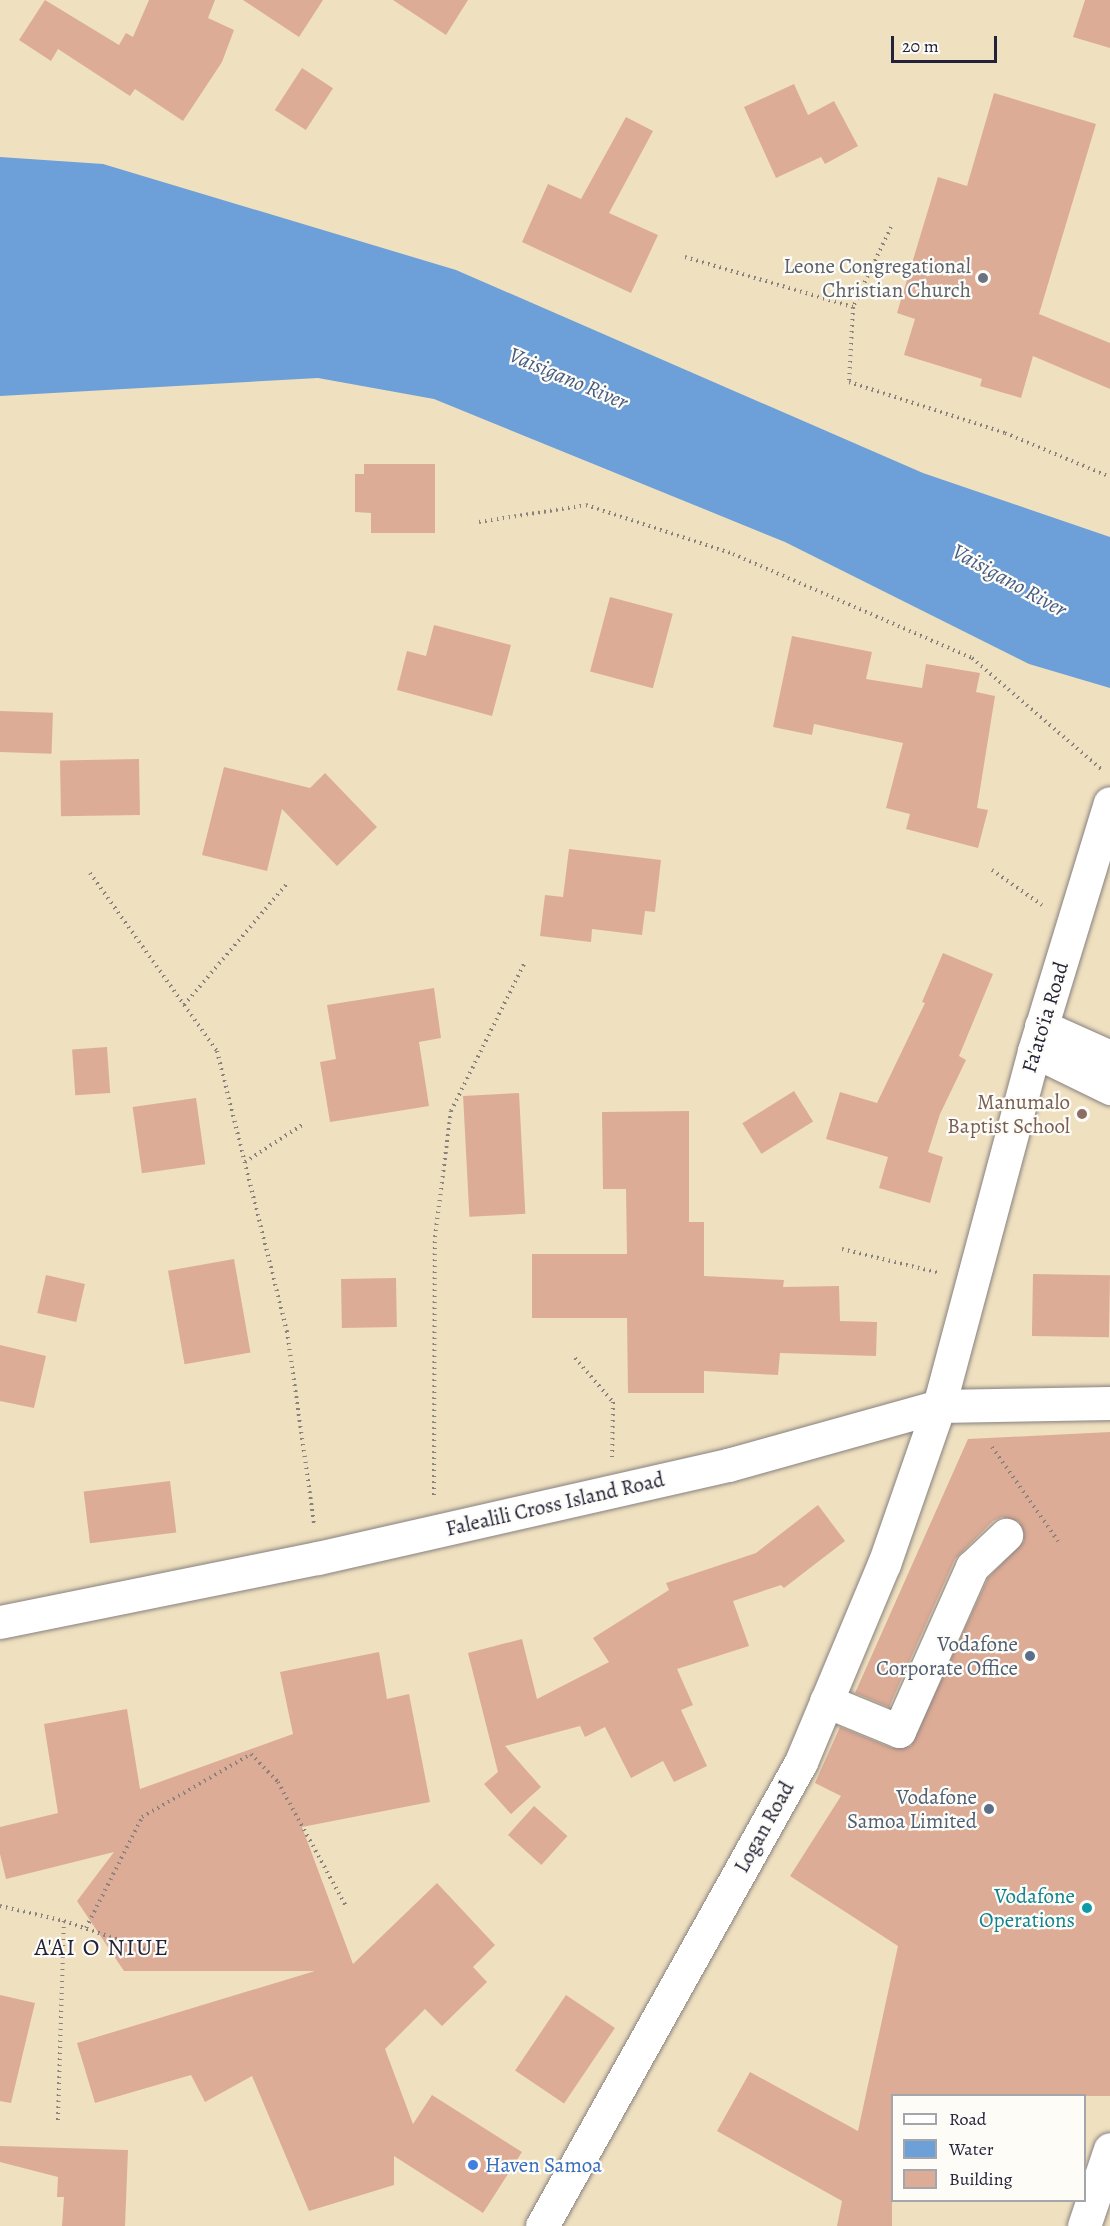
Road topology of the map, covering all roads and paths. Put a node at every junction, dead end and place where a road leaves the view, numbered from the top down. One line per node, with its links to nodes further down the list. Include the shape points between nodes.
1 (891, 227): 3 (path)
2 (685, 257): 3 (path)
3 (853, 307): 4 (path, via 849,382 1005,434)
4 (1110, 477)
5 (479, 522): 6 (path, via 586,505 733,554 972,658)
6 (1110, 777)
7 (1110, 803): 11 (main road, Fa'ato'ia Road)
8 (992, 870): 11 (path)
9 (90, 873): 13 (path)
10 (289, 881): 13 (path)
11 (1072, 926): 14 (main road, Fa'ato'ia Road)
12 (525, 962): 26 (path, via 451,1111 435,1237)
13 (184, 1005): 18 (path, via 217,1051)
14 (1037, 1039): 15 (main road); 16 (main road); 20 (main road, Fa'ato'ia Road)
15 (1110, 1057)
16 (1110, 1088)
17 (302, 1125): 18 (path)
18 (245, 1163): 29 (path, via 287,1330)
19 (842, 1249): 20 (path)
20 (973, 1280): 23 (main road, Fa'ato'ia Road)
21 (575, 1358): 25 (path, via 613,1402)
22 (1110, 1403): 23 (main road, Falealili Cross Island Road)
23 (939, 1406): 25 (main road, Falealili Cross Island Road, via 728,1465); 31 (main road, Logan Road, via 884,1564)
24 (992, 1447): 28 (path)
25 (612, 1491): 26 (main road, Falealili Cross Island Road)
26 (434, 1531): 29 (main road, Falealili Cross Island Road)
27 (1006, 1535): 31 (main road, via 972,1567 899,1731)
28 (1058, 1541)
29 (318, 1558): 30 (main road, Falealili Cross Island Road)
30 (0, 1622)
31 (826, 1701): 39 (main road, Logan Road, via 801,1762)
32 (0, 1906): 34 (path)
33 (346, 1906): 35 (path, via 278,1782 251,1754 142,1817)
34 (64, 1921): 35 (path); 37 (path)
35 (86, 1928): 36 (path)
36 (163, 1954)
37 (58, 2120)
38 (1110, 2149): 40 (main road)
39 (542, 2226)
40 (1084, 2226)

